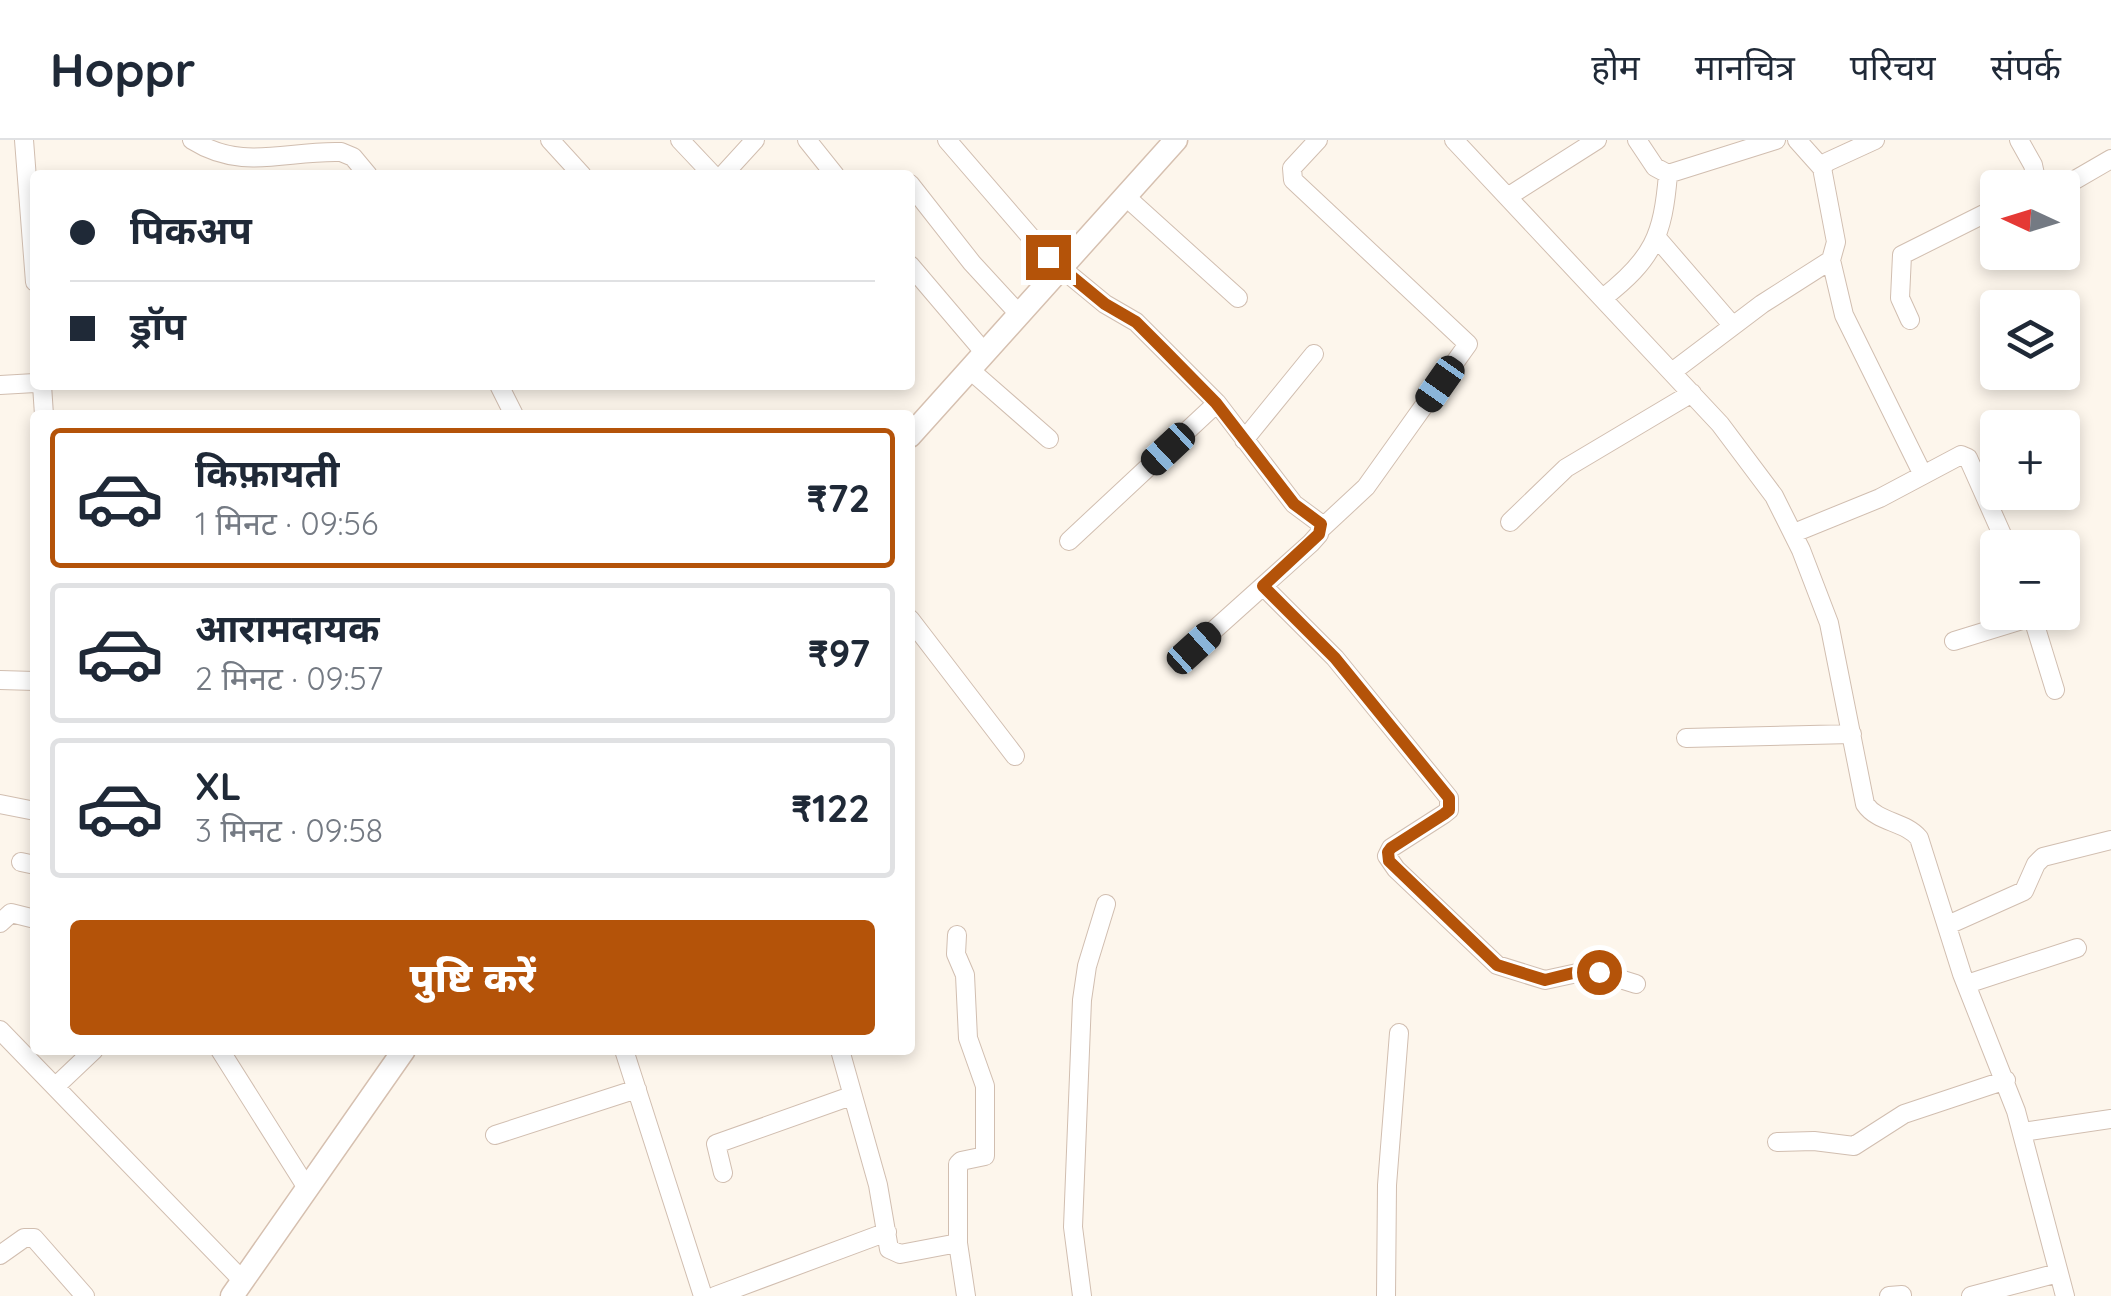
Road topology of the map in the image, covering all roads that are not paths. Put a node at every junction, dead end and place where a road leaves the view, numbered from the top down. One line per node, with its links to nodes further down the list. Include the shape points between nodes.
1 (24, 140): 31 (street)
2 (192, 140): 17 (street, via 238,158)
3 (550, 140): 21 (street)
4 (680, 140): 22 (street)
5 (755, 140): 23 (street)
6 (806, 140): 24 (street)
7 (947, 140): 35 (street)
8 (1176, 140): 29 (main road)
9 (1318, 140): 54 (street, via 1292,168 1293,180 1468,344 1366,487)
10 (1454, 140): 30 (street)
11 (1596, 140): 30 (street)
12 (1637, 140): 26 (street)
13 (1776, 140): 26 (street)
14 (1797, 140): 19 (street)
15 (1875, 140): 19 (street)
16 (2018, 140): 25 (street)
17 (318, 146): 20 (street, via 348,154)
18 (2111, 158): 27 (street)
19 (1822, 168): 34 (street, via 1836,242)
20 (363, 170)
21 (577, 170)
22 (707, 170)
23 (727, 170)
24 (831, 170)
25 (2035, 170)
26 (1668, 174): 33 (street)
27 (2080, 177)
28 (915, 190): 39 (street)
29 (1125, 196): 35 (main road); 37 (street)
30 (1509, 196): 38 (street)
31 (30, 215)
32 (1980, 216): 40 (street, via 1902,255 1900,298)
33 (1657, 238): 38 (street, via 1634,272); 41 (street)
34 (1830, 260): 41 (street); 52 (street, via 1844,316)
35 (1060, 268): 39 (main road); 48 (street, via 1136,322)
36 (915, 272): 43 (street)
37 (1238, 298)
38 (1602, 298): 44 (street)
39 (1018, 314): 43 (main road)
40 (1910, 320)
41 (1733, 326): 44 (street)
42 (1314, 354): 51 (street)
43 (976, 360): 49 (main road); 50 (street)
44 (1672, 372): 47 (street)
45 (30, 384): 46 (street)
46 (0, 385)
47 (1692, 394): 53 (street, via 1566,468); 56 (street, via 1747,458)
48 (1216, 403): 51 (street); 57 (street)
49 (915, 430)
50 (1049, 439)
51 (1244, 440): 54 (street, via 1294,504)
52 (1923, 476): 55 (street, via 1965,455); 56 (street)
53 (1510, 522)
54 (1322, 528): 58 (street)
55 (2001, 530)
56 (1794, 533): 67 (street, via 1829,623)
57 (1069, 541)
58 (1263, 586): 63 (street); 79 (street, via 1335,658 1449,798 1449,810 1388,852 1396,870 1497,965 1545,980 1591,970)
59 (915, 626): 69 (street)
60 (1987, 630): 62 (street)
61 (2036, 630): 66 (street)
62 (1954, 641)
63 (1194, 648)
64 (0, 680): 65 (street)
65 (30, 681)
66 (2056, 690)
67 (1852, 734): 68 (street); 76 (street, via 1868,809 1920,838)
68 (1686, 738)
69 (1015, 756)
70 (0, 804): 71 (street)
71 (30, 810)
72 (2111, 840): 76 (street, via 2044,858 2024,891)
73 (1106, 904): 108 (street, via 1082,1000 1073,1227)
74 (30, 918): 75 (street, via 11,913)
75 (0, 923)
76 (1948, 925): 80 (street)
77 (957, 935): 99 (street, via 968,1038 986,1105 985,1156 958,1164)
78 (2077, 948): 80 (street)
79 (1636, 984)
80 (1966, 984): 88 (street)
81 (0, 1030): 89 (street)
82 (1399, 1033): 109 (street)
83 (89, 1055): 89 (street)
84 (223, 1055): 97 (street)
85 (400, 1055): 97 (main road)
86 (626, 1055): 90 (street)
87 (841, 1055): 91 (street)
88 (2006, 1080): 93 (street); 95 (street, via 1896,1118 1854,1146)
89 (56, 1086): 102 (street)
90 (636, 1088): 94 (street); 105 (street)
91 (851, 1096): 96 (street, via 716,1144); 98 (street)
92 (2111, 1119): 93 (street)
93 (2022, 1132): 101 (street)
94 (495, 1135)
95 (1776, 1142)
96 (723, 1172)
97 (307, 1188): 102 (main road)
98 (887, 1232): 99 (street, via 896,1254); 106 (street)
99 (958, 1243): 107 (street)
100 (0, 1255): 104 (street, via 34,1238)
101 (2058, 1273): 111 (street); 112 (street)
102 (237, 1288)
103 (1902, 1295): 110 (street)
104 (84, 1296)
105 (703, 1296)
106 (716, 1296)
107 (966, 1296)
108 (1082, 1296)
109 (1386, 1296)
110 (1889, 1296)
111 (1971, 1296)
112 (2066, 1296)

